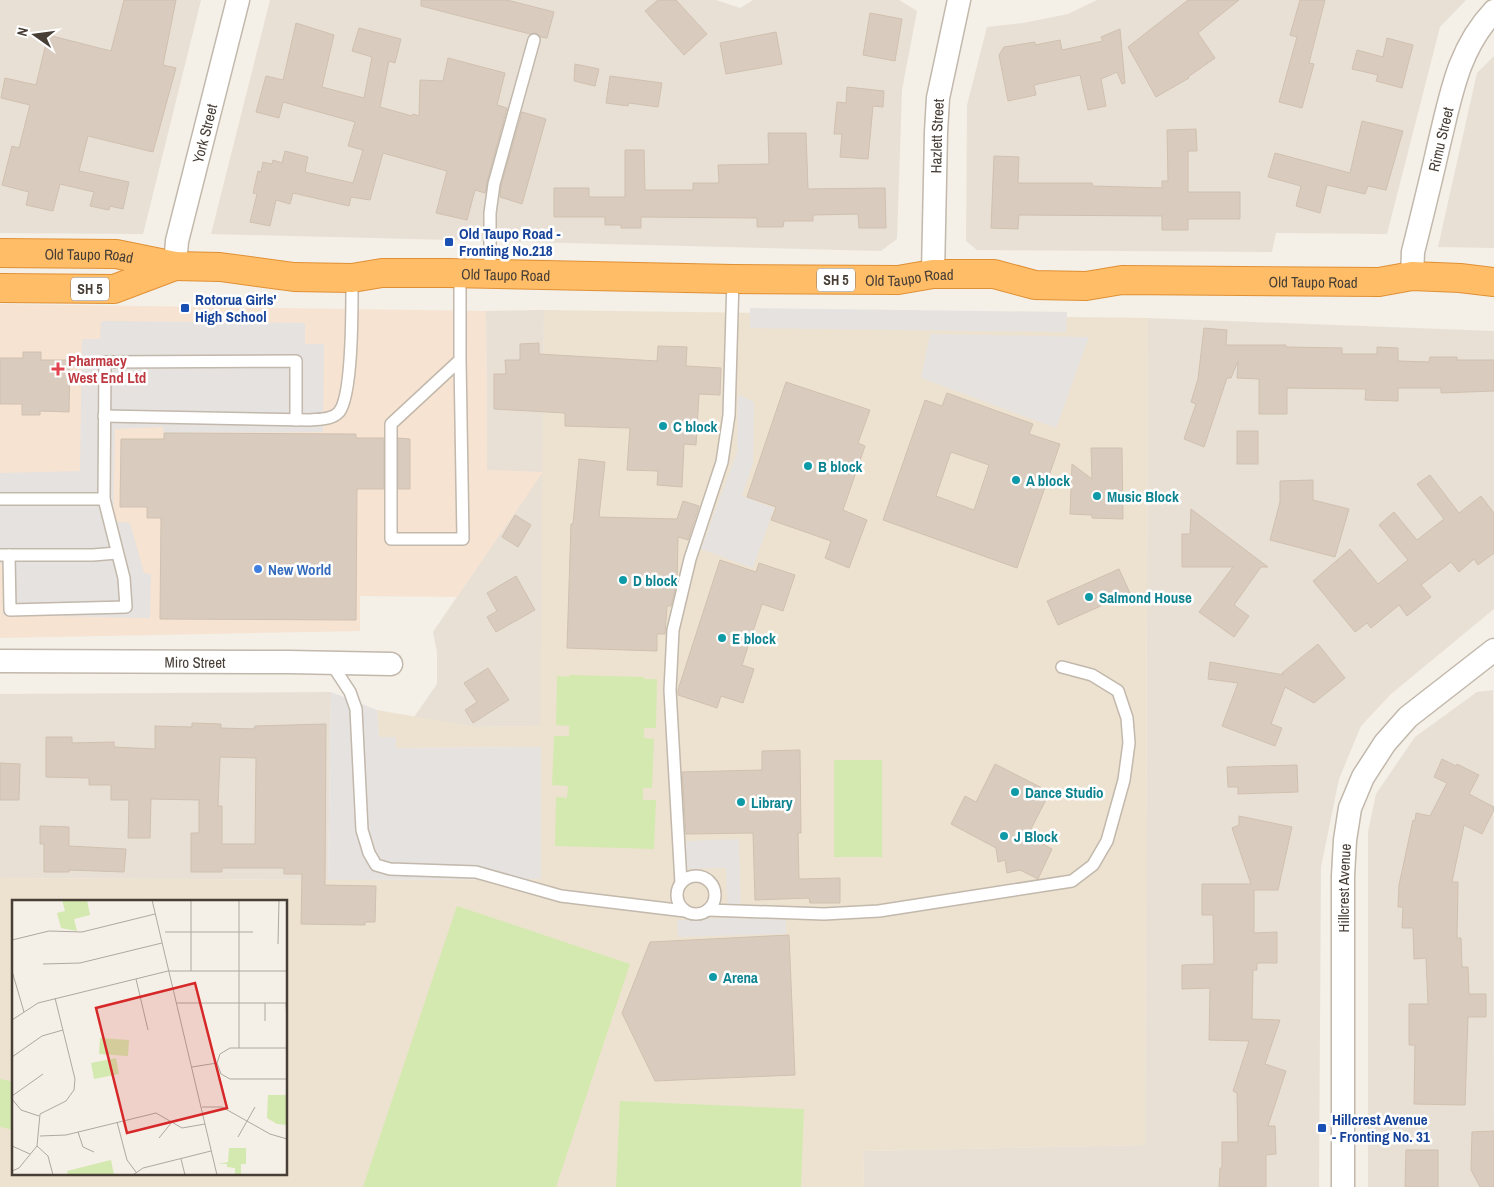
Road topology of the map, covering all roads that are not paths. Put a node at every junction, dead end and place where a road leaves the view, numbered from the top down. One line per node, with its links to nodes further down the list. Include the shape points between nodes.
1 (238, 0): 6 (street, York Street, via 177,241)
2 (959, 0): 9 (street, Hazlett Street, via 938,98)
3 (1494, 11): 10 (street, Rimu Street, via 1468,45 1456,77 1413,252)
4 (534, 40): 8 (lane, via 494,184 490,213)
5 (0, 253): 6 (highway, Old Taupo Road / SH 5, via 116,254)
6 (175, 266): 11 (highway, Old Taupo Road / SH 5, via 220,267 294,277); 14 (highway, Old Taupo Road / SH 5, via 114,289)
7 (460, 273): 8 (highway, Old Taupo Road / SH 5); 11 (highway, Old Taupo Road / SH 5, via 382,273); 15 (lane)
8 (490, 274): 12 (highway, Old Taupo Road / SH 5)
9 (933, 274): 10 (highway, Old Taupo Road / SH 5, via 994,274 1035,285 1086,286 1122,280 1380,282); 12 (highway, Old Taupo Road / SH 5, via 898,280)
10 (1412, 276): 13 (highway, Old Taupo Road / SH 5)
11 (352, 278): 17 (lane, via 352,323 344,402 338,414)
12 (733, 279): 27 (lane, via 729,416 722,462 690,559 673,630 670,690)
13 (1494, 282)
14 (0, 288)
15 (460, 360): 15 (lane, via 464,540 391,539 391,424)
16 (104, 416): 17 (lane); 17 (lane, via 105,362 296,361); 19 (lane)
17 (296, 420)
18 (0, 499): 19 (lane)
19 (104, 499): 20 (lane)
20 (117, 552): 21 (lane); 21 (lane, via 124,578 126,607 10,610)
21 (5, 555)
22 (1494, 650): 30 (street, Hillcrest Avenue, via 1408,717 1385,743 1363,777 1350,808 1343,876)
23 (0, 661): 24 (street, Miro Street)
24 (330, 662): 25 (street, Miro Street); 29 (lane, via 350,692 356,708 362,830 376,865 390,869 476,872 561,896)
25 (391, 664)
26 (1062, 666): 28 (lane, via 1092,675 1118,691 1127,718 1129,743 1124,780 1107,841 1093,865 1072,881 879,911 824,914)
27 (681, 883): 28 (lane, via 692,876 710,882 715,900); 29 (lane, via 677,901)
28 (708, 910): 29 (lane, via 696,915)
29 (685, 911)
30 (1342, 1187)

